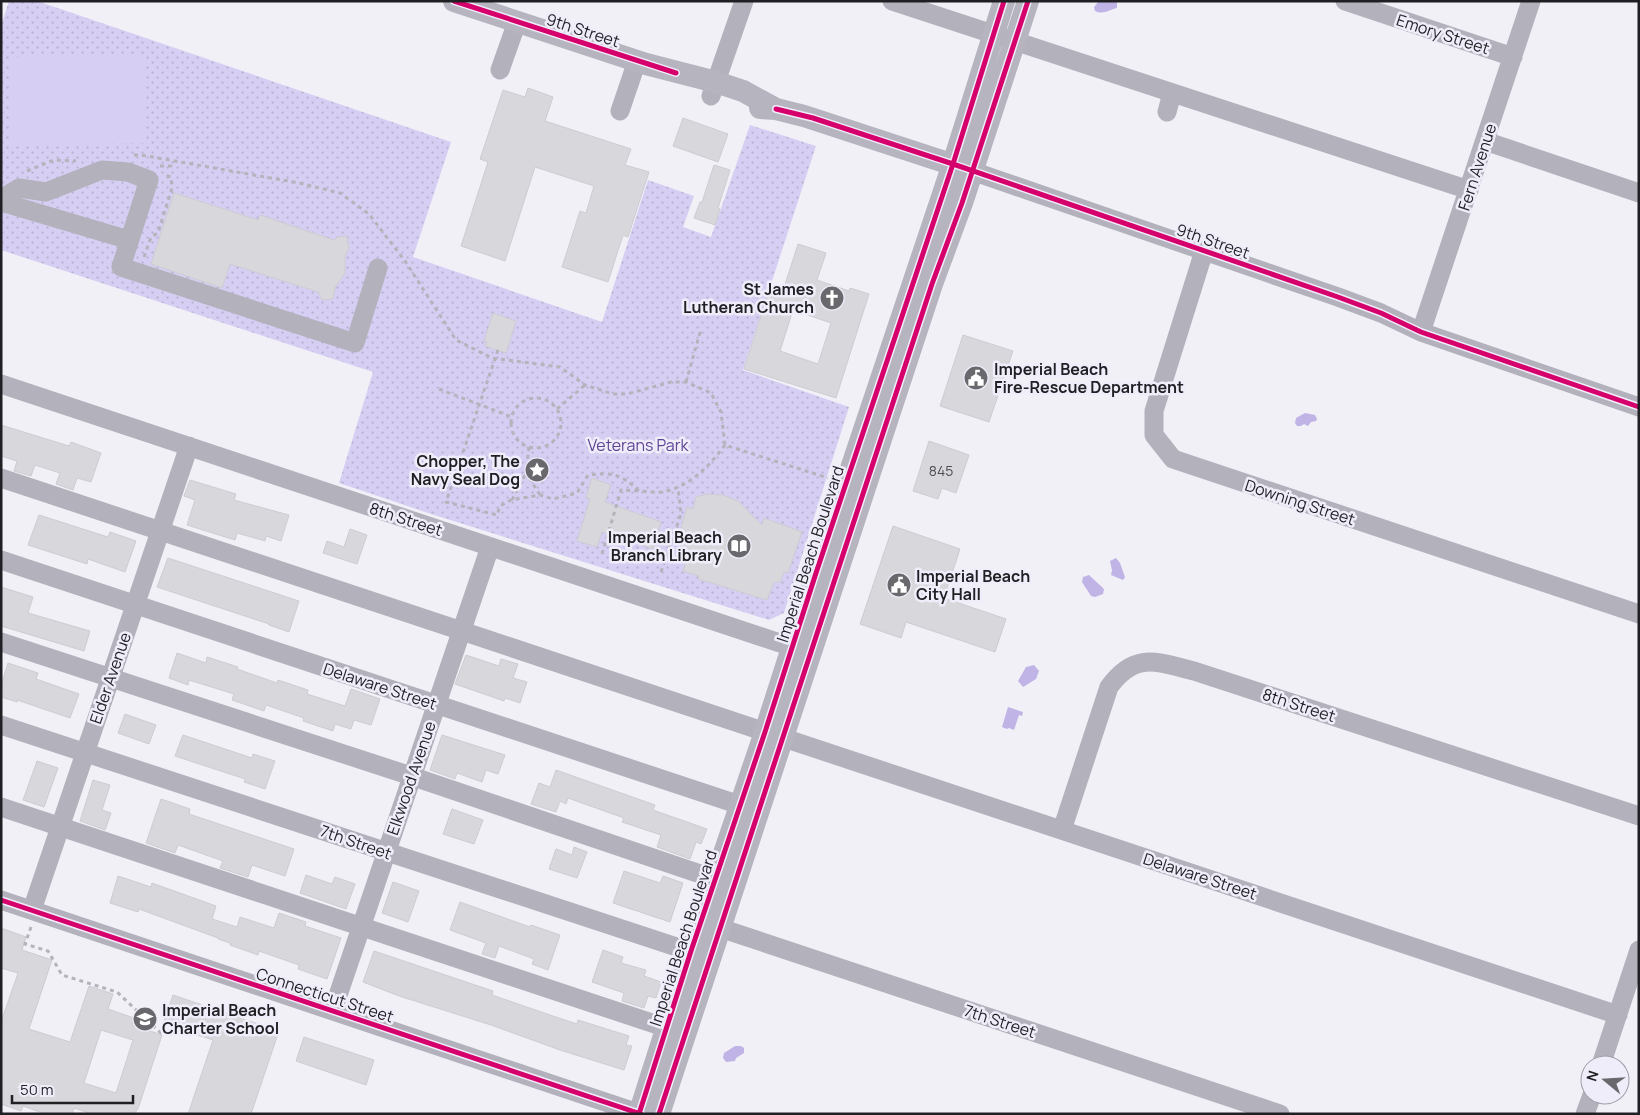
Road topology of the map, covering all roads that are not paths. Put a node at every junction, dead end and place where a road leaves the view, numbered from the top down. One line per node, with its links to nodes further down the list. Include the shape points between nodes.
1 (454, 1): 8 (main road, 9th Street)
2 (744, 1): 14 (street)
3 (892, 1): 9 (street)
4 (1004, 1): 9 (main road, Imperial Beach Boulevard)
5 (1028, 1): 10 (main road, Imperial Beach Boulevard)
6 (1345, 1): 11 (street, Emory Street)
7 (1531, 1): 11 (street, Fern Avenue)
8 (517, 22): 12 (main road, 9th Street); 13 (street)
9 (993, 35): 10 (street); 19 (main road, Imperial Beach Boulevard)
10 (1015, 42): 15 (street); 19 (main road, Imperial Beach Boulevard)
11 (1513, 57): 18 (street, Fern Avenue)
12 (637, 61): 14 (main road, 9th Street); 16 (street)
13 (500, 70)
14 (714, 89): 19 (main road, 9th Street, via 751,108 776,108 813,118)
15 (1172, 93): 17 (street); 20 (street)
16 (620, 111)
17 (1167, 112)
18 (1485, 142): 20 (street, Fern Avenue); 21 (street)
19 (963, 168): 24 (street, 9th Street); 38 (main road, Imperial Beach Boulevard, via 932,284)
20 (1469, 190): 26 (street, Fern Avenue)
21 (1639, 193)
22 (1, 200): 23 (street); 23 (street, via 19,188 46,192 102,170 128,172 149,180)
23 (129, 240): 25 (street, via 121,267 355,343)
24 (1204, 251): 26 (street, 9th Street, via 1338,296); 35 (street, Downing Street, via 1154,411 1154,435 1173,459)
25 (378, 268)
26 (1421, 332): 28 (street, 9th Street)
27 (1, 384): 29 (street, 8th Street)
28 (1639, 407)
29 (189, 446): 31 (street, Elder Avenue); 32 (street, 8th Street)
30 (1, 478): 31 (street, Delaware Street)
31 (161, 530): 34 (street, Elder Avenue); 36 (street, Delaware Street)
32 (490, 547): 36 (street, Elkwood Avenue); 38 (street, 8th Street)
33 (1, 560): 34 (street, Delaware Street)
34 (135, 605): 39 (street, Elder Avenue); 40 (street, Delaware Street)
35 (1639, 614)
36 (460, 630): 40 (street, Elkwood Avenue); 42 (street, Delaware Street)
37 (1, 642): 39 (street)
38 (802, 650): 42 (main road, Imperial Beach Boulevard)
39 (110, 679): 43 (street, Elder Avenue); 44 (street)
40 (436, 704): 44 (street, Elkwood Avenue); 46 (street, Delaware Street)
41 (1, 724): 43 (street, 7th Street)
42 (774, 735): 46 (main road, Imperial Beach Boulevard); 49 (street, Delaware Street)
43 (85, 753): 48 (street, Elder Avenue); 50 (street, 7th Street)
44 (411, 776): 50 (street, Elkwood Avenue); 51 (street)
45 (1, 807): 48 (street)
46 (749, 808): 51 (main road, Imperial Beach Boulevard); 55 (main road, Imperial Beach Boulevard)
47 (1639, 816): 49 (street, 8th Street, via 1194,671 1144,662 1128,667 1109,686)
48 (60, 826): 53 (street, Elder Avenue); 54 (street)
49 (1062, 830): 59 (street, Delaware Street)
50 (386, 852): 54 (street, Elkwood Avenue); 57 (street, 7th Street)
51 (715, 879): 57 (main road, Imperial Beach Boulevard)
52 (1, 900): 53 (street, Connecticut Street)
53 (32, 918): 58 (street, Connecticut Street)
54 (362, 926): 58 (street, Elkwood Avenue); 60 (street)
55 (720, 928): 57 (main road, Imperial Beach Boulevard); 64 (street, 7th Street)
56 (1639, 950): 59 (street)
57 (701, 955): 60 (main road, Imperial Beach Boulevard); 63 (main road, Imperial Beach Boulevard)
58 (333, 1010): 62 (street, Connecticut Street)
59 (1618, 1015): 61 (street)
60 (667, 1028): 62 (main road, Imperial Beach Boulevard)
61 (1604, 1055)
62 (640, 1114)
63 (660, 1114)
64 (1280, 1114)

